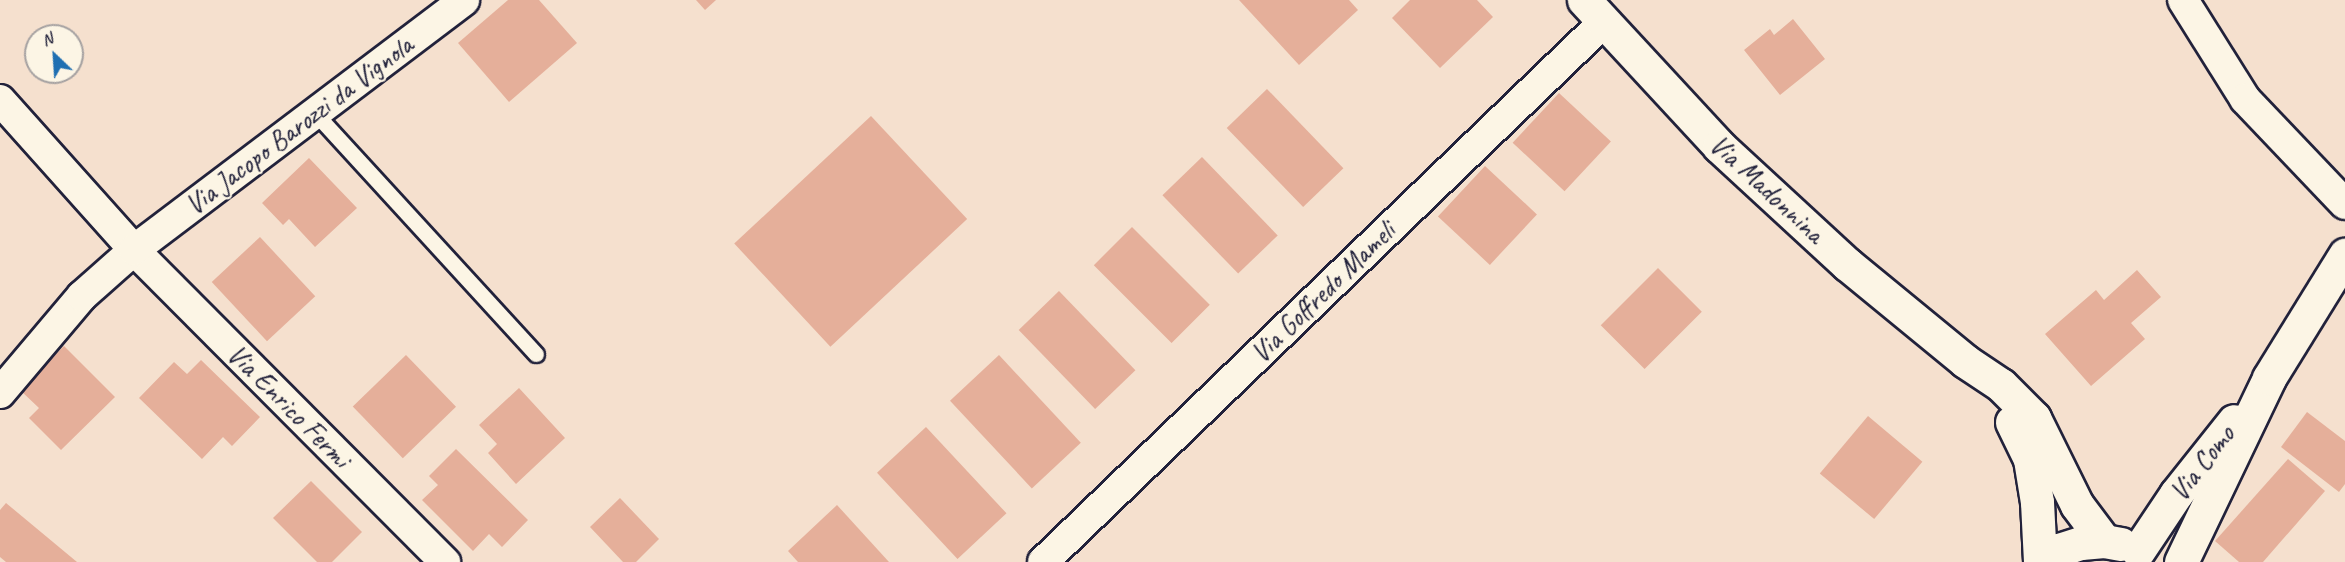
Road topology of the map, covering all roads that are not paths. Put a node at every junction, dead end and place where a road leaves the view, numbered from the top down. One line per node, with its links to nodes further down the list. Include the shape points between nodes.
1 (464, 0): 5 (street, Via Jacopo Barozzi da Vignola)
2 (2182, 0): 6 (street, via 2245,99)
3 (1594, 11): 10 (street, Via Madonnina, via 1728,154 1847,264); 16 (street, Via Goffredo Mameli)
4 (0, 100): 7 (street, Via Enrico Fermi)
5 (315, 113): 7 (street, Via Jacopo Barozzi da Vignola); 9 (lane)
6 (2345, 204)
7 (134, 250): 12 (street, Via Jacopo Barozzi da Vignola, via 82,296); 15 (street, Via Enrico Fermi)
8 (2345, 255): 11 (street, Via Como)
9 (536, 354)
10 (1965, 361): 13 (street, Via Madonnina, via 2001,385 2034,418 2077,505); 17 (street, Via Madonnina, via 2009,418 2030,459)
11 (2269, 378): 14 (street, Via Como, via 2176,494); 18 (street, Via Como)
12 (0, 393)
13 (2104, 542): 14 (street); 17 (street, via 2081,543)
14 (2146, 557)
15 (445, 562)
16 (1042, 562)
17 (2040, 562)
18 (2181, 562)

